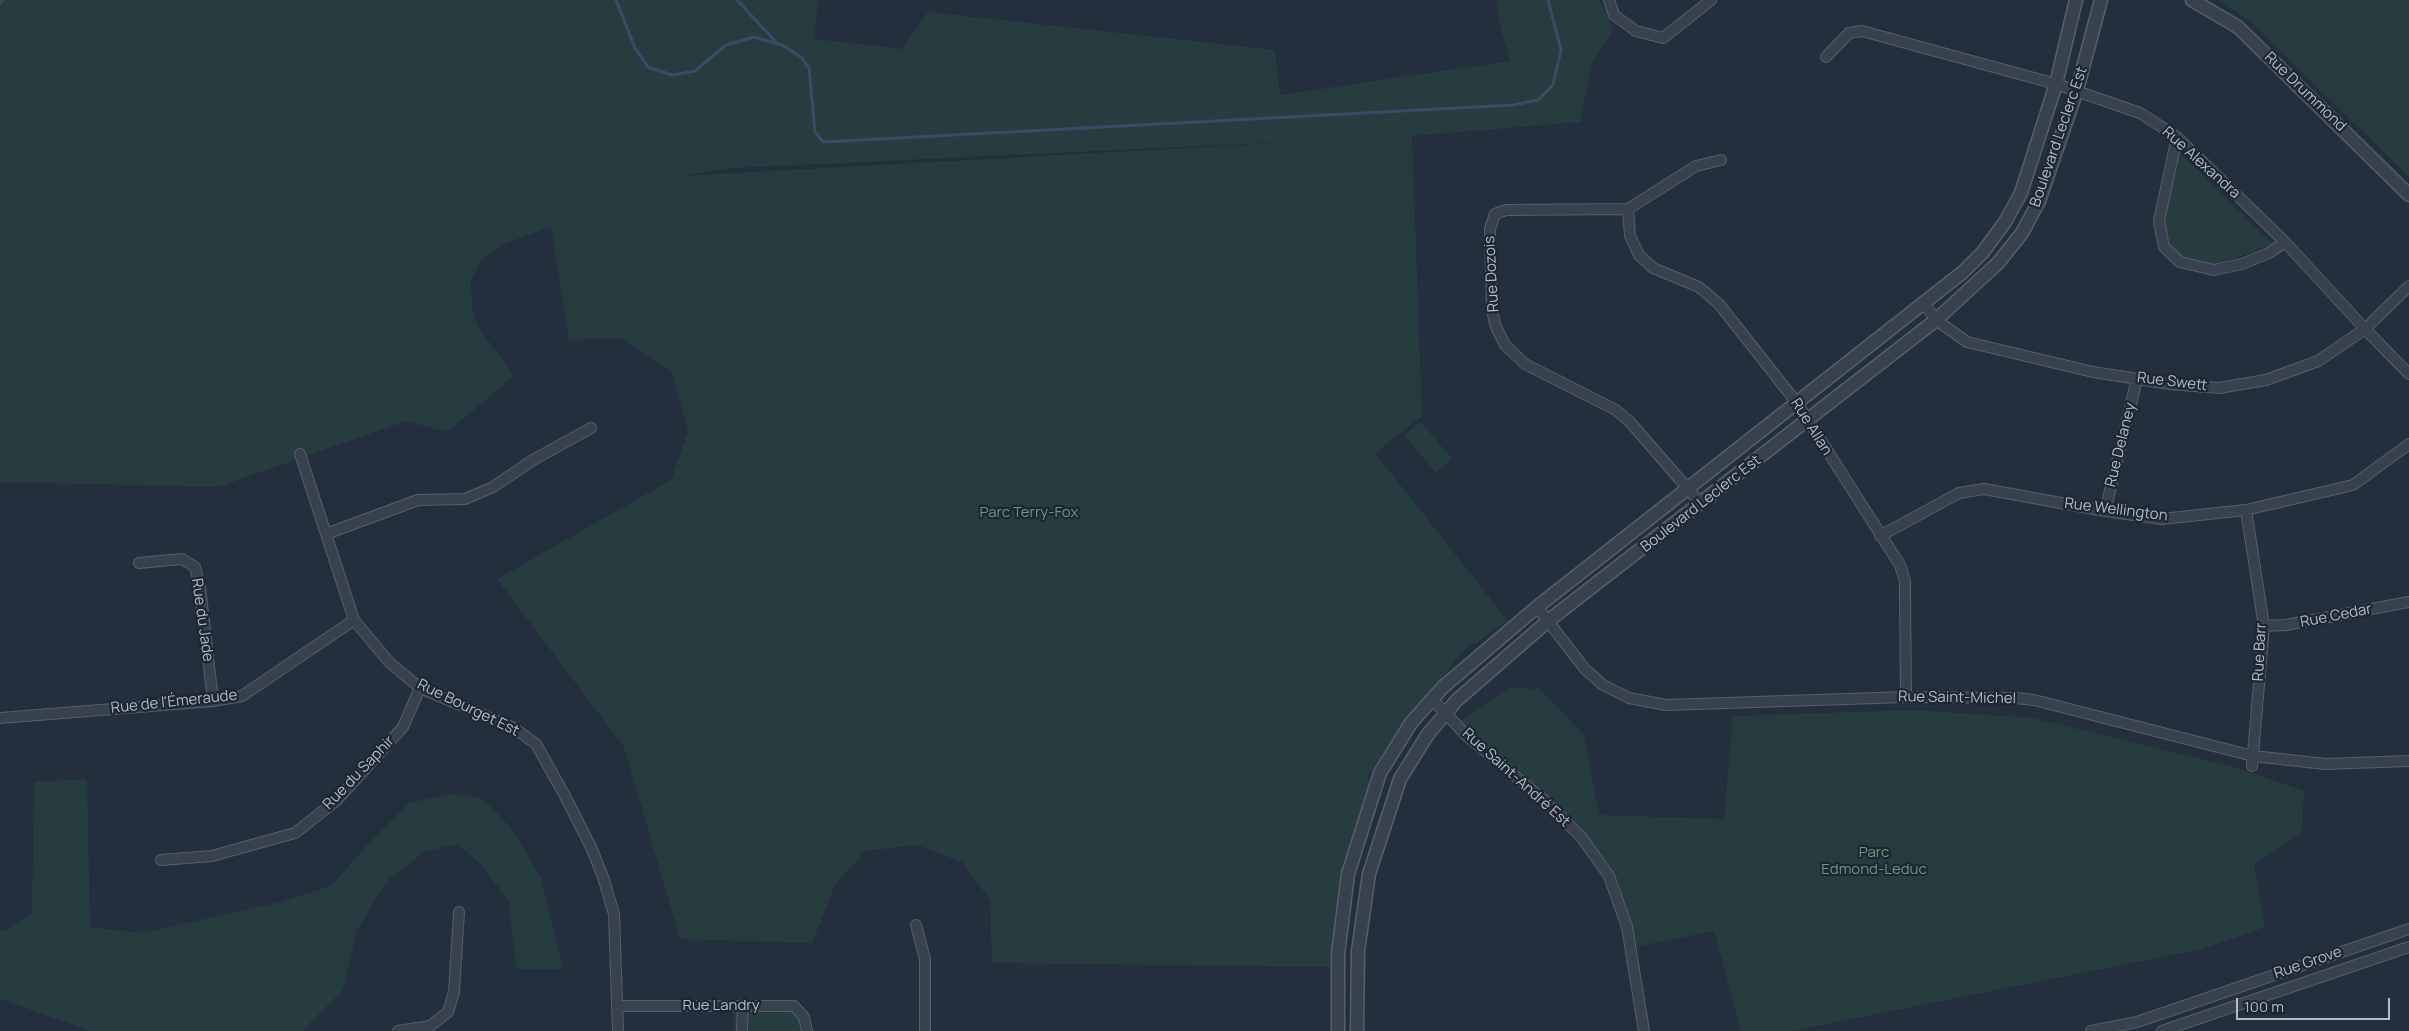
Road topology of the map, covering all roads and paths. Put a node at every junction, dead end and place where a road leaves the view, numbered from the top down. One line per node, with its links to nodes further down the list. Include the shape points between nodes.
1 (1610, 0): 2 (street, via 1614,14 1636,31 1663,38)
2 (1712, 0)
3 (2076, 0): 7 (street, Boulevard Leclerc Est)
4 (2102, 0): 8 (street, Boulevard Leclerc Est)
5 (2192, 0): 11 (street, Rue Drummond, via 2238,27)
6 (1826, 57): 7 (street, Rue Alexandra, via 1848,33 1862,31)
7 (2056, 84): 8 (street, Rue Alexandra); 15 (street, Boulevard Leclerc Est, via 2021,194 2005,222 1963,272)
8 (2077, 90): 9 (street, Rue Alexandra, via 2140,114); 16 (street, Boulevard Leclerc Est, via 2039,202 2022,233 1988,274)
9 (2177, 137): 13 (street, Rue Alexandra); 13 (street, via 2159,222 2164,247 2180,262 2214,270 2242,264 2269,253)
10 (1721, 160): 12 (street, via 1696,166)
11 (2409, 195)
12 (1628, 209): 20 (street, Rue Allan, via 1630,236 1639,255 1653,268 1699,286 1719,304); 25 (street, Rue Dozois, via 1506,210 1495,214 1490,229 1492,311 1506,345 1525,364 1616,410)
13 (2285, 242): 17 (street, Rue Alexandra)
14 (2409, 286): 17 (street, Rue Swett)
15 (1923, 302): 16 (street, Rue Swett); 20 (street, Boulevard Leclerc Est)
16 (1936, 320): 19 (street, Rue Swett, via 1966,342); 21 (street, Boulevard Leclerc Est)
17 (2365, 330): 18 (street, Rue Alexandra); 19 (street, Rue Swett, via 2318,361 2266,380 2219,388)
18 (2409, 374)
19 (2137, 379): 28 (street, Rue Delaney)
20 (1797, 403): 21 (street, Rue Allan); 25 (street, Boulevard Leclerc Est)
21 (1807, 422): 26 (street, Boulevard Leclerc Est); 30 (street, Rue Allan)
22 (591, 428): 29 (street, via 533,460 493,487 464,499 418,500)
23 (2409, 444): 27 (street, Rue Wellington, via 2353,485)
24 (300, 454): 29 (street, Rue Bourget Est)
25 (1687, 488): 26 (street, Rue Dozois); 33 (street, Boulevard Leclerc Est)
26 (1701, 504): 35 (street, Boulevard Leclerc Est)
27 (2246, 510): 28 (street, Rue Wellington, via 2162,519); 36 (street, Rue Barr)
28 (2105, 511): 30 (street, Rue Wellington, via 1984,489 1959,493)
29 (326, 534): 34 (street, Rue Bourget Est)
30 (1880, 536): 38 (street, Rue Allan, via 1900,565 1904,581)
31 (139, 563): 40 (street, Rue du Jade, via 182,559 195,567)
32 (2409, 602): 36 (street, Rue Cedar, via 2286,625)
33 (1537, 607): 35 (street, Rue Saint-Michel); 39 (street, Boulevard Leclerc Est)
34 (354, 620): 37 (street, Rue Bourget Est, via 389,662); 40 (street, Rue de l'Émeraude, via 242,696)
35 (1548, 621): 38 (street, Rue Saint-Michel, via 1585,668 1603,685 1629,698 1666,705); 41 (street, Boulevard Leclerc Est)
36 (2264, 626): 43 (street, Rue Barr)
37 (420, 688): 45 (street, Rue du Saphir, via 402,727 337,800 295,833 212,856); 53 (street, Rue Bourget Est, via 514,728 536,744 587,838 603,877 614,914)
38 (1906, 697): 43 (street, Rue Saint-Michel, via 1988,696 2034,700)
39 (1432, 699): 41 (street, Rue Saint-André Est); 51 (street, Boulevard Leclerc Est, via 1411,723 1380,773 1348,874)
40 (213, 701): 42 (street, Rue de l'Émeraude)
41 (1445, 714): 50 (street, Boulevard Leclerc Est, via 1428,734 1400,779 1369,874); 61 (street, Rue Saint-André Est, via 1544,800 1582,838 1609,876 1627,927)
42 (0, 718)
43 (2253, 761): 44 (street, Rue Saint-Michel, via 2325,764)
44 (2409, 761)
45 (161, 860)
46 (459, 912): 54 (street, via 454,992 448,1012 430,1026)
47 (916, 925): 58 (street, via 925,959)
48 (2409, 929): 62 (street, Rue Grove, via 2137,1022)
49 (2409, 947): 63 (street, Rue Grove)
50 (1358, 951): 51 (street); 60 (street, Boulevard Leclerc Est)
51 (1338, 954): 59 (street, Boulevard Leclerc Est)
52 (743, 1005): 53 (street, Rue Landry); 56 (street); 57 (street, Rue Landry, via 794,1006 804,1017)
53 (618, 1006): 55 (street, Rue Bourget Est)
54 (398, 1031)
55 (618, 1031)
56 (742, 1031)
57 (807, 1031)
58 (925, 1031)
59 (1338, 1031)
60 (1357, 1031)
61 (1644, 1031)
62 (2091, 1031)
63 (2162, 1031)

